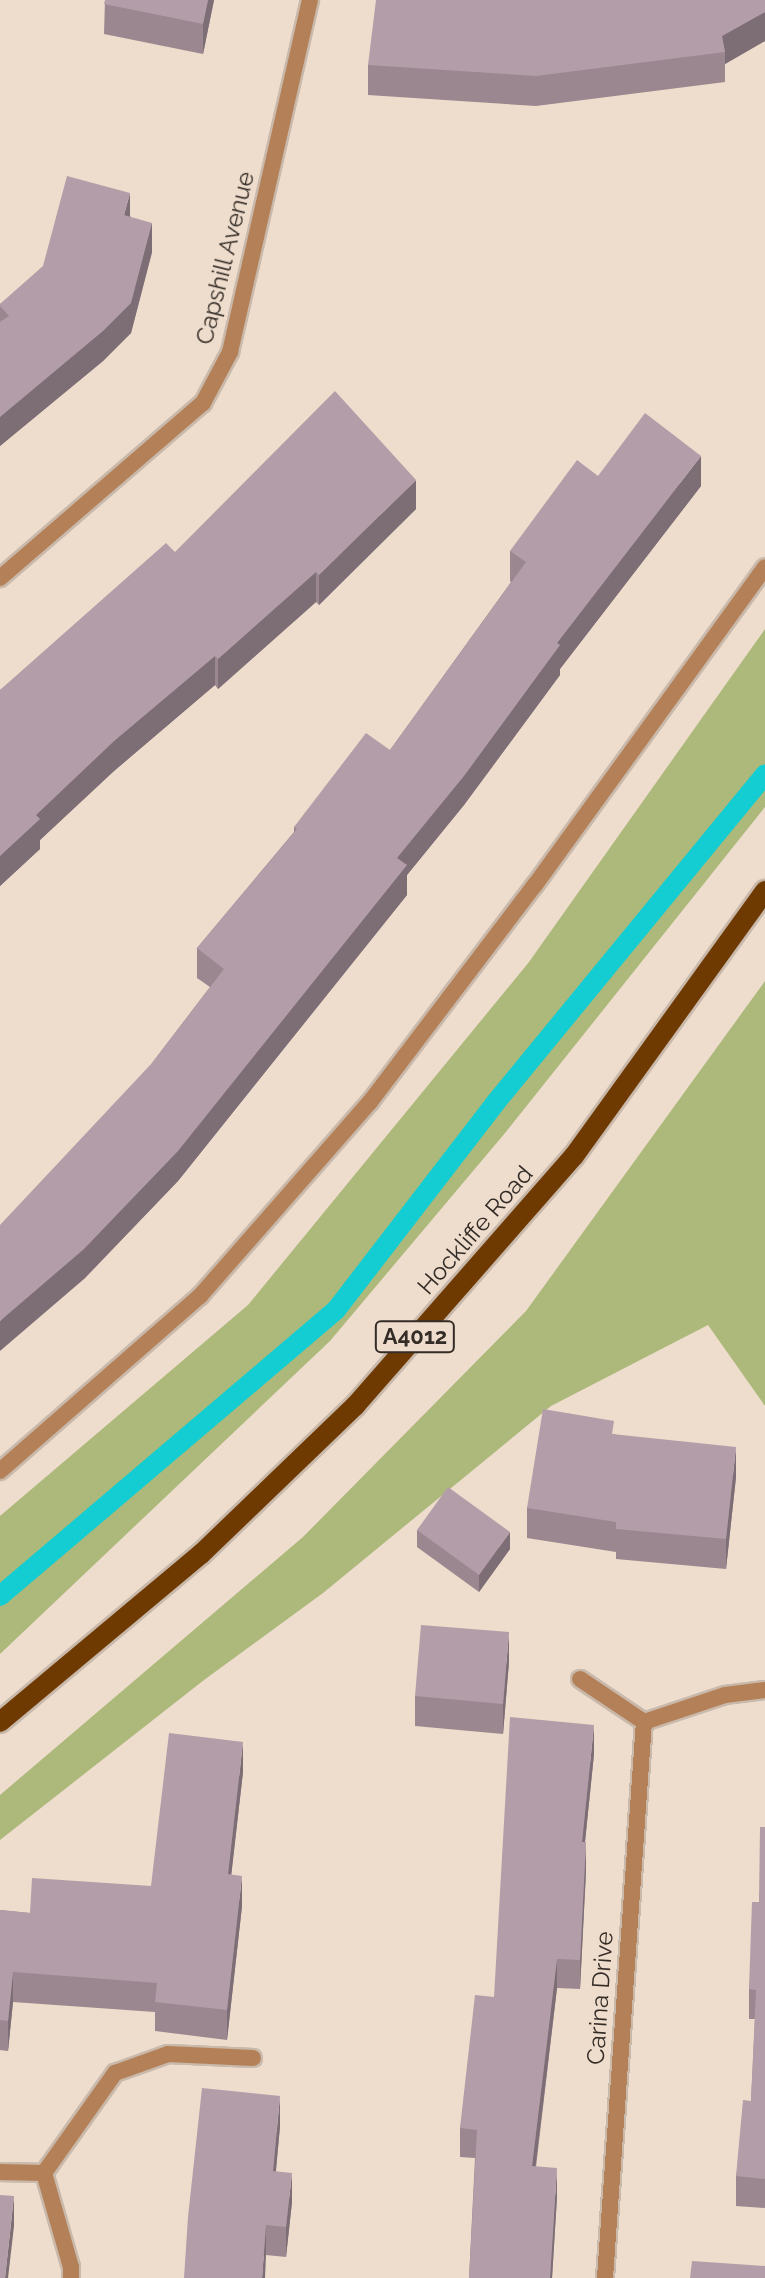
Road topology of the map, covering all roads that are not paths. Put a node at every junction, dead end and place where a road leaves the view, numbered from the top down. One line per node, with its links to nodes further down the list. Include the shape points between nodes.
1 (310, 0): 3 (street, Capshill Avenue, via 230,352 203,403)
2 (765, 567): 5 (street, via 370,1102 200,1296)
3 (0, 578)
4 (765, 891): 8 (main road, Hockliffe Road / A4012, via 574,1156 355,1406 201,1554)
5 (0, 1471)
6 (580, 1679): 9 (street)
7 (765, 1690): 9 (street, via 725,1695)
8 (0, 1722)
9 (644, 1722): 14 (street, Carina Drive)
10 (253, 2058): 12 (street, via 168,2054 115,2073)
11 (0, 2172): 12 (street)
12 (44, 2173): 13 (street)
13 (71, 2278)
14 (605, 2278)

